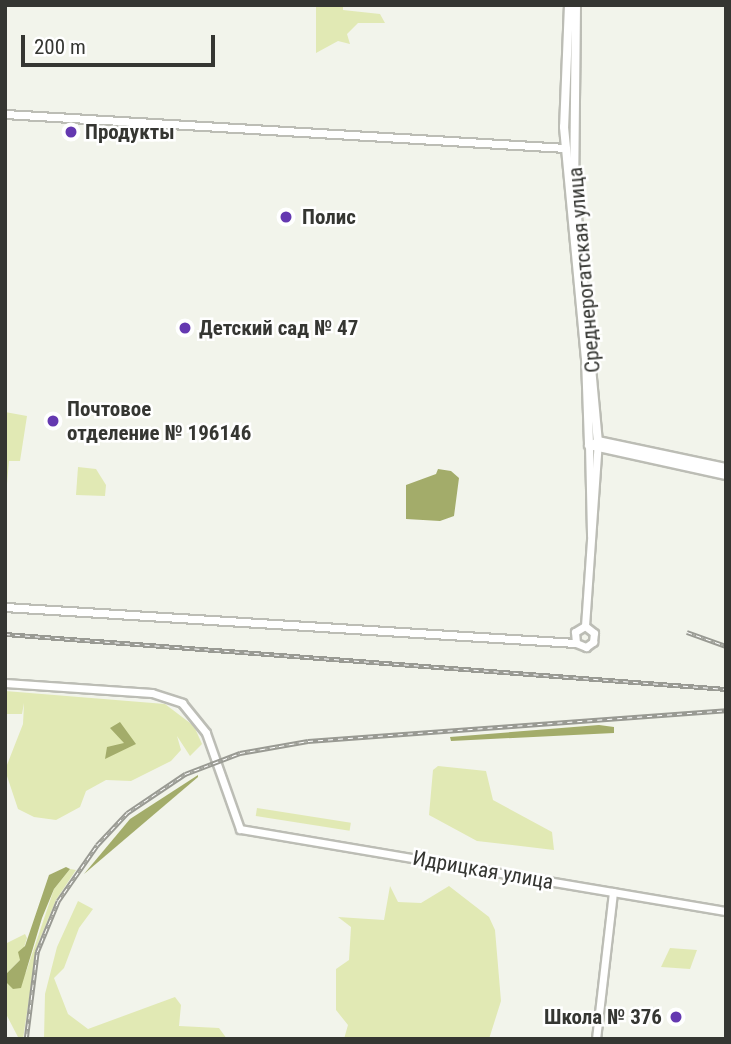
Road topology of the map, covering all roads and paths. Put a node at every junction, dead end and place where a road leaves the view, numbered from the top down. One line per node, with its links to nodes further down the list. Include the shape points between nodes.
1 (569, 5): 4 (street, Среднерогатская улица)
2 (576, 5): 6 (street, Среднерогатская улица, via 574,184)
3 (5, 114): 4 (street)
4 (565, 148): 5 (street, Среднерогатская улица, via 586,358)
5 (589, 446): 6 (street); 9 (street, Среднерогатская улица)
6 (598, 446): 7 (street); 8 (street); 9 (street, Среднерогатская улица)
7 (726, 468)
8 (726, 475)
9 (591, 535): 11 (street, Среднерогатская улица)
10 (5, 607): 12 (street)
11 (585, 626): 12 (street, Среднерогатская улица, via 575,632); 12 (street, Среднерогатская улица, via 594,633 593,642 586,647)
12 (576, 643)
13 (5, 683): 14 (street, Идрицкая улица, via 152,693 182,703 206,733 240,830)
14 (613, 892): 15 (street, Идрицкая улица); 16 (street)
15 (726, 911)
16 (596, 1039)

